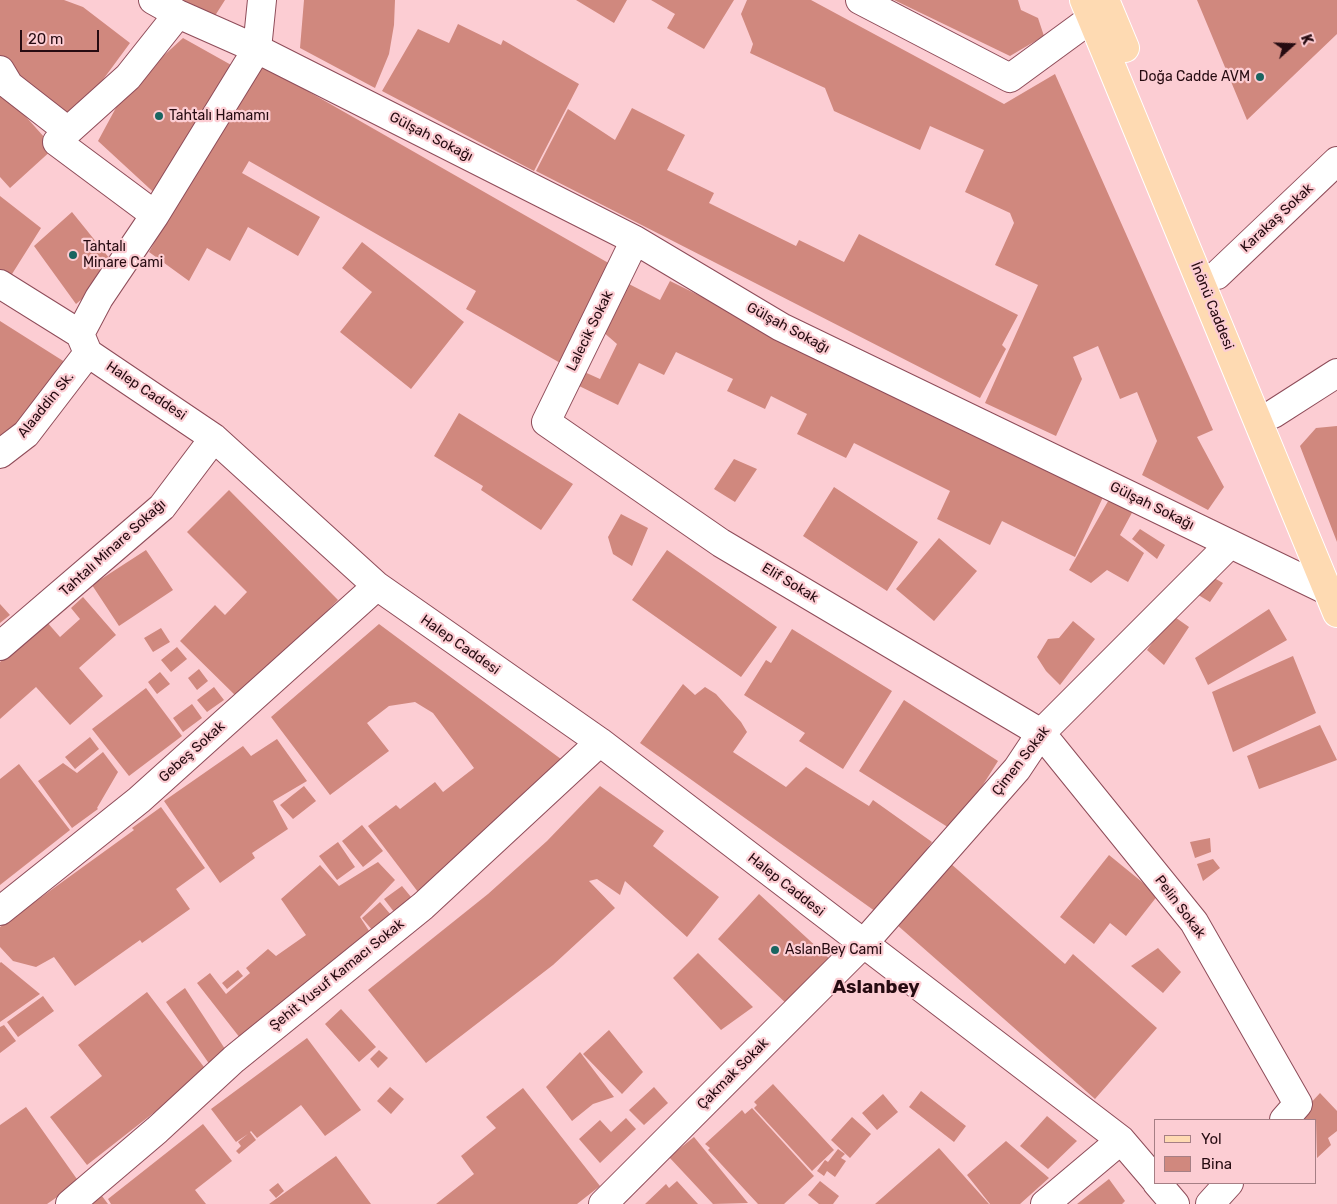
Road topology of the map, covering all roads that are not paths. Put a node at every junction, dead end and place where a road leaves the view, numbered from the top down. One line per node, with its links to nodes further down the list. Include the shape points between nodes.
1 (153, 0): 5 (street, Gülşah Sokağı)
2 (262, 0): 6 (street)
3 (860, 0): 4 (street, via 1010,78)
4 (1094, 6): 12 (main road, İnönü Caddesi); 22 (main road, İnönü Caddesi)
5 (178, 14): 6 (street, Gülşah Sokağı); 8 (street, via 128,77)
6 (256, 49): 10 (street); 11 (street, Gülşah Sokağı)
7 (0, 70): 8 (street, via 9,85)
8 (68, 131): 10 (street, via 57,142)
9 (1337, 161): 12 (street, Karakaş Sokak)
10 (155, 215): 14 (street, via 99,298)
11 (635, 240): 17 (street, Lalecik Sokak); 20 (street, Gülşah Sokağı, via 782,327)
12 (1217, 275): 16 (main road, İnönü Caddesi)
13 (0, 284): 14 (street, Halep Caddesi)
14 (84, 344): 18 (street, Halep Caddesi); 19 (street, Alaaddin Sk., via 26,434)
15 (1337, 373): 16 (street)
16 (1273, 414): 22 (main road, İnönü Caddesi)
17 (546, 422): 24 (street, Elif Sokak, via 721,543)
18 (214, 438): 21 (street, Halep Caddesi); 23 (street, Tahtalı Minare Sokağı, via 162,507)
19 (0, 454)
20 (1230, 544): 22 (street, Gülşah Sokağı); 24 (street, Çimen Sokak)
21 (377, 586): 25 (street, Halep Caddesi); 26 (street, Gebeş Sokak, via 139,800)
22 (1334, 592)
23 (0, 646)
24 (1041, 733): 27 (street, Çimen Sokak, via 1017,769); 28 (street, Pelin Sokak, via 1194,922 1298,1104)
25 (600, 742): 27 (street, Halep Caddesi); 33 (street, Şehit Yusuf Kamacı Sokak, via 423,906 234,1059)
26 (0, 911)
27 (863, 944): 29 (street, Halep Caddesi); 34 (street, Çakmak Sokak)
28 (1285, 1119)
29 (1121, 1140): 30 (street, Halep Caddesi); 35 (street)
30 (1154, 1180)
31 (1158, 1184): 36 (street, Halep Caddesi)
32 (1227, 1184): 37 (street)
33 (70, 1204)
34 (603, 1204)
35 (1045, 1204)
36 (1175, 1204)
37 (1210, 1204)

